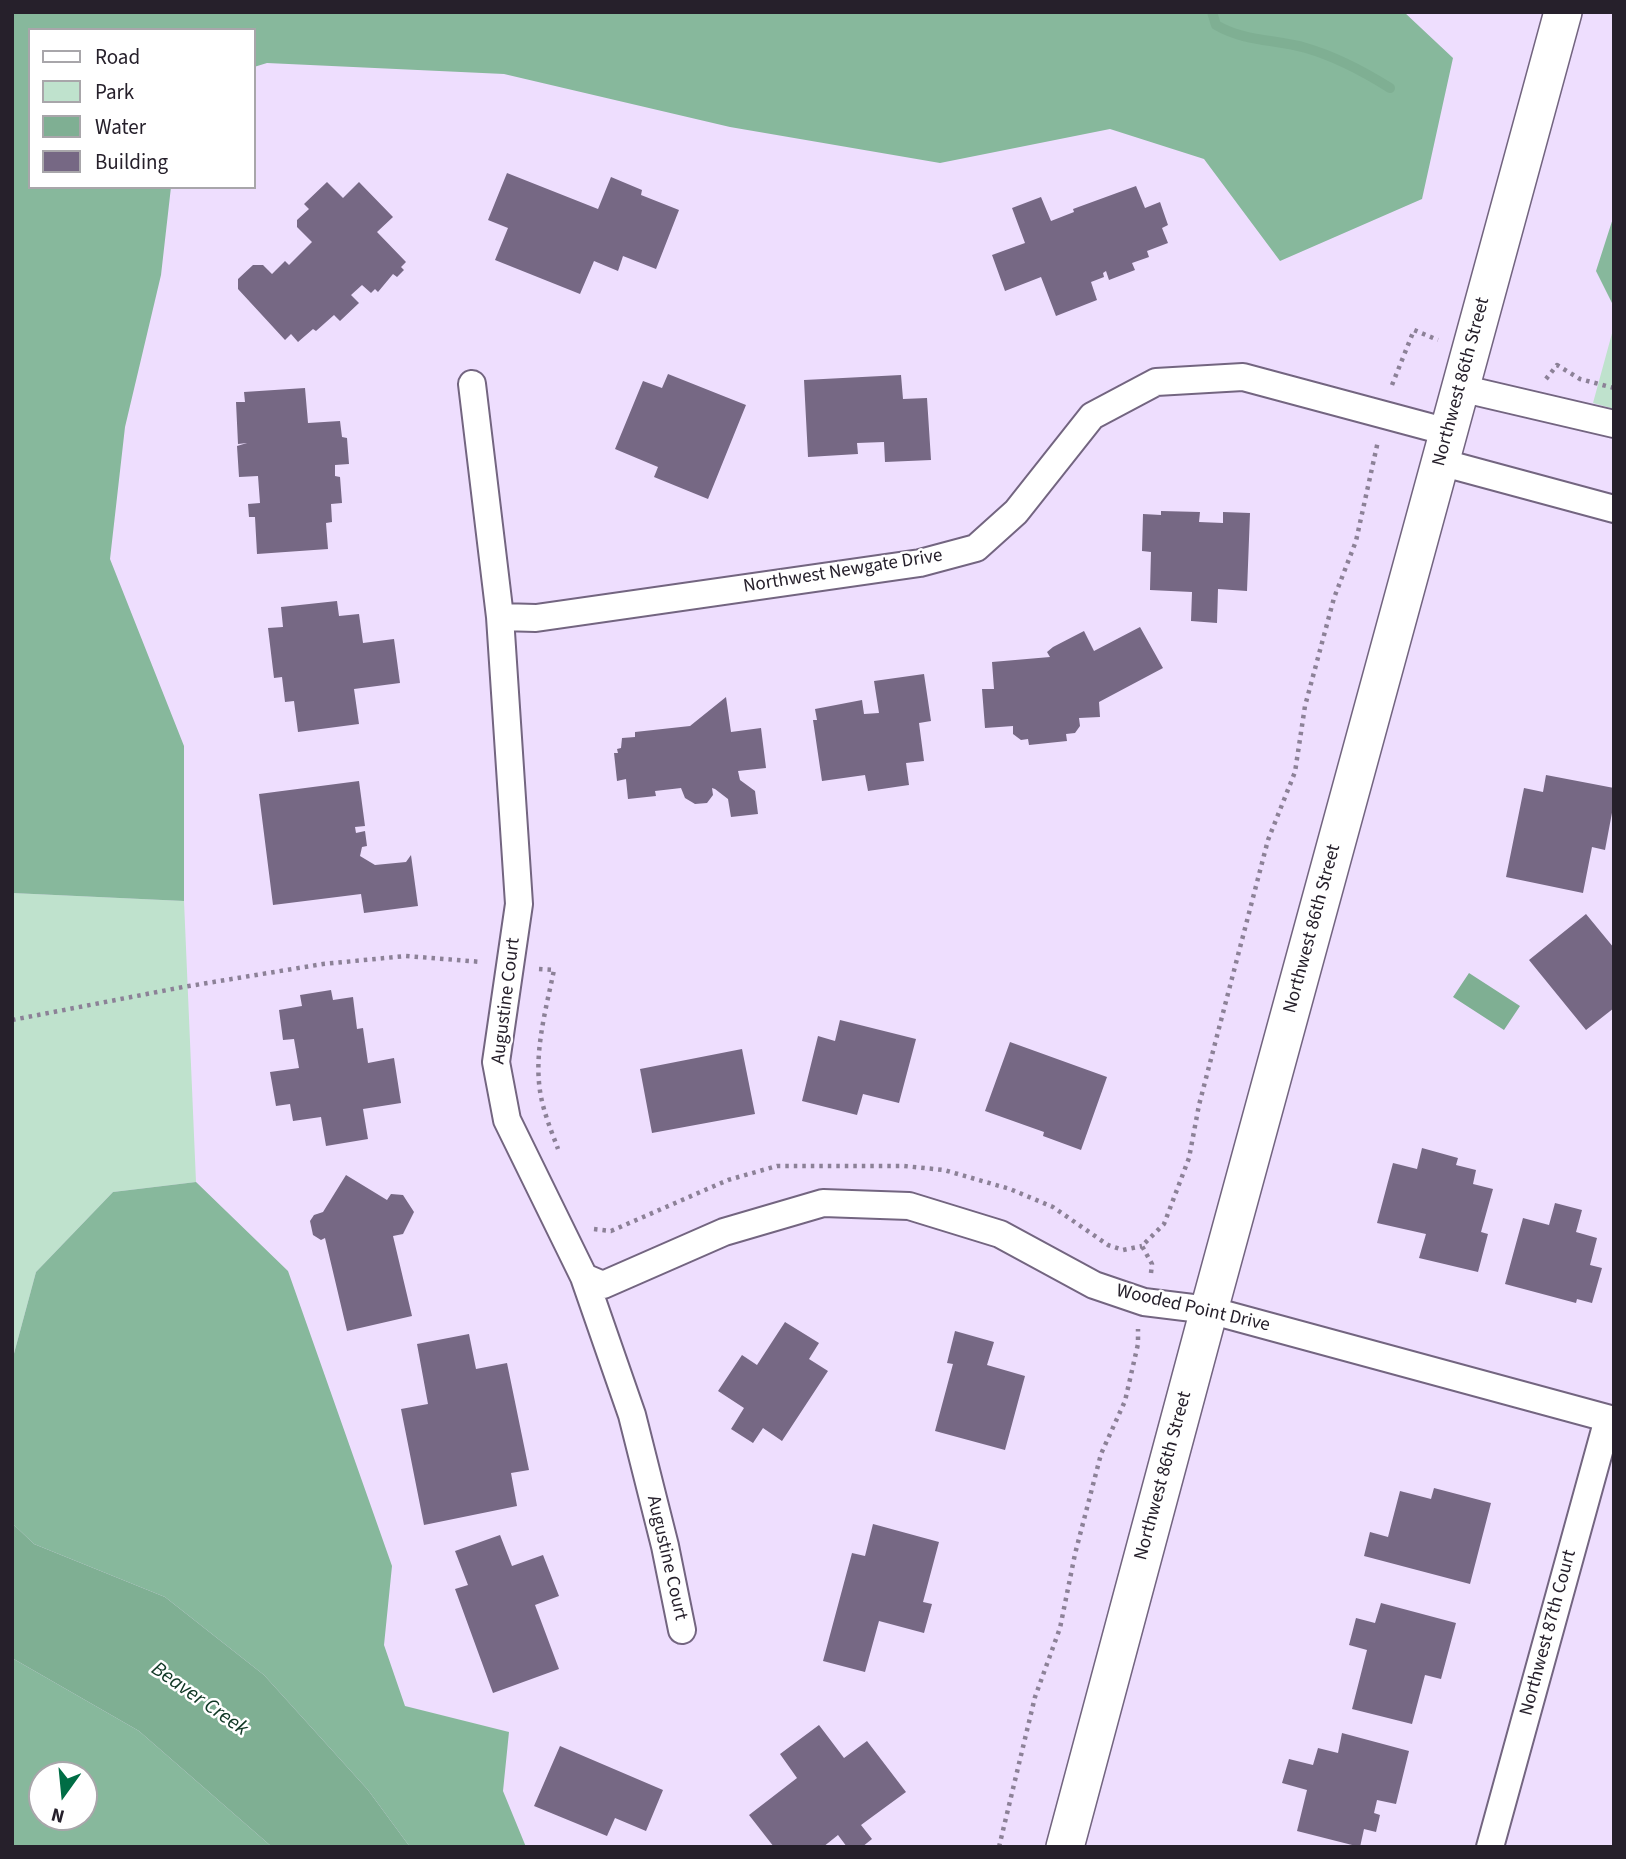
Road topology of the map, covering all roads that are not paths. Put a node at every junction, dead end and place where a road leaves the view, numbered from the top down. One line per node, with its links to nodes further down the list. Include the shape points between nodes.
1 (1563, 12): 3 (main road, Northwest 86th Street)
2 (472, 384): 7 (street, Augustine Court)
3 (1460, 388): 4 (street); 5 (main road, Northwest 86th Street)
4 (1614, 424)
5 (1444, 447): 6 (street, Northwest Newgate Drive); 7 (street, Northwest Newgate Drive, via 1384,414 1243,377 1156,382 1092,416 1016,512 976,548 920,563 536,618); 9 (main road, Northwest 86th Street)
6 (1614, 509)
7 (499, 617): 8 (street, Augustine Court, via 519,904 496,1062 508,1120)
8 (584, 1277): 9 (street, Wooded Point Drive, via 603,1284 724,1232 823,1203 909,1206 1000,1234 1094,1286 1144,1303); 11 (street, Augustine Court, via 632,1415)
9 (1209, 1310): 10 (street, Wooded Point Drive); 12 (main road, Northwest 86th Street)
10 (1611, 1419): 13 (street, Northwest 87th Court)
11 (682, 1630)
12 (1065, 1847)
13 (1490, 1847)

